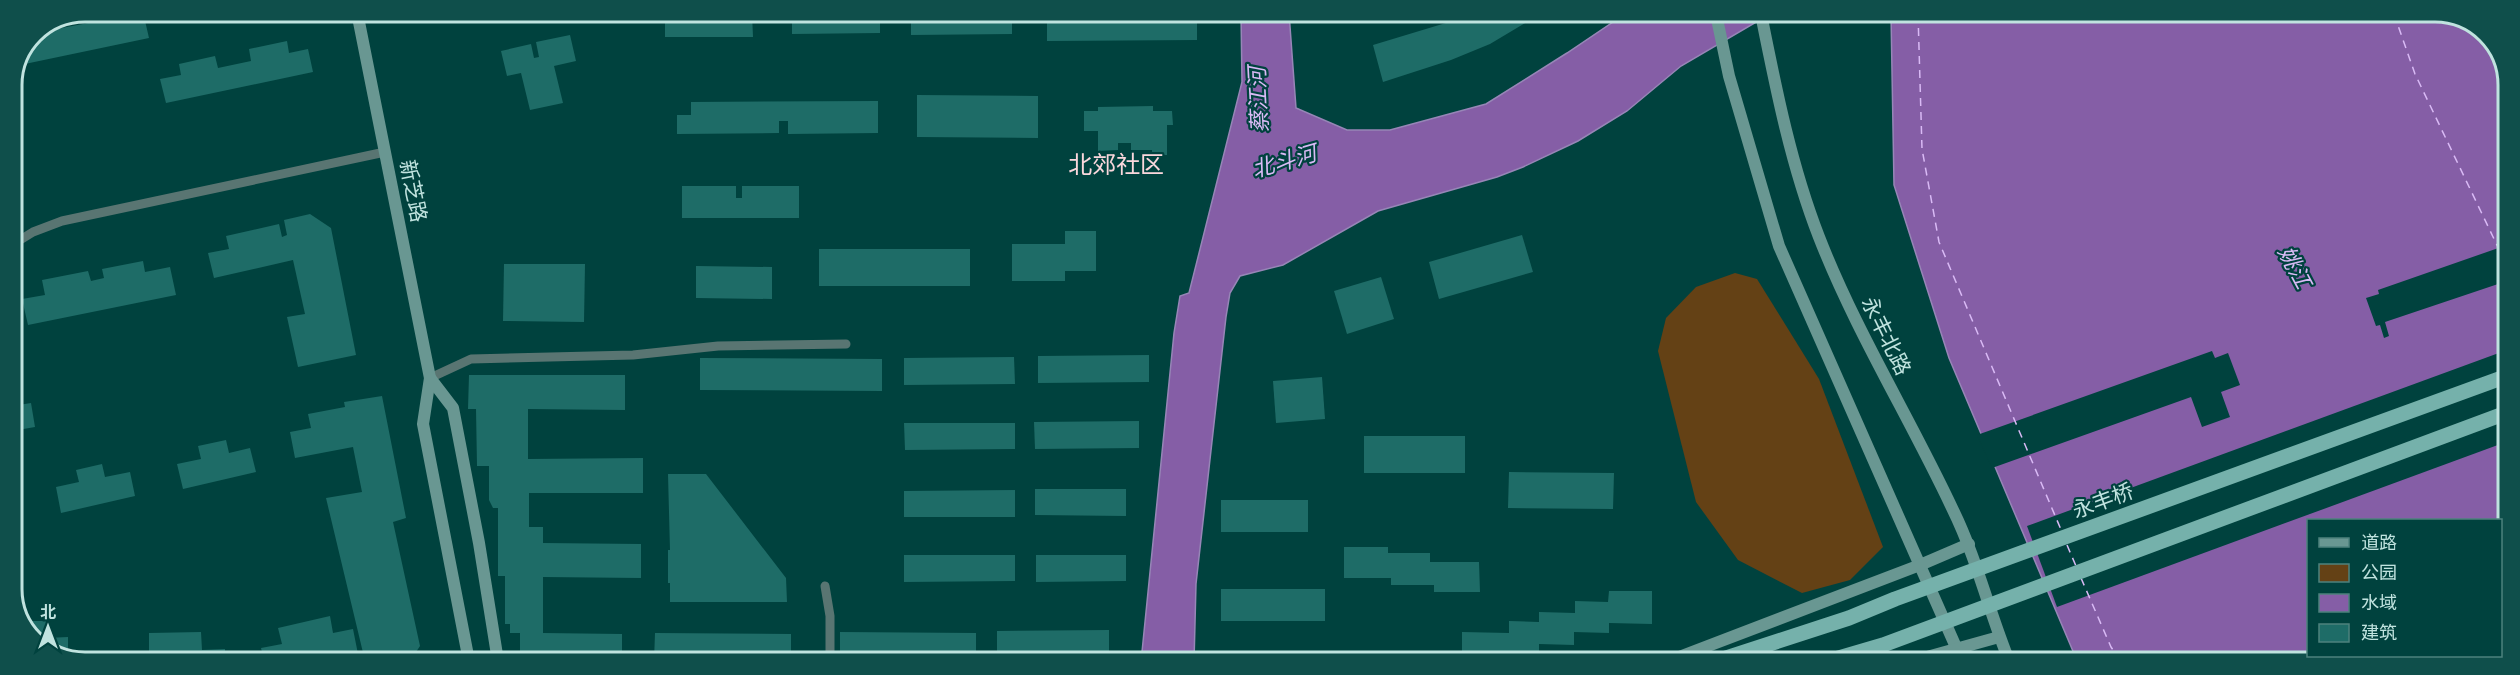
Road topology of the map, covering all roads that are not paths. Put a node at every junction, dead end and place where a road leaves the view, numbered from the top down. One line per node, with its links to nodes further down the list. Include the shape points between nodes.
1 (359, 22): 4 (main road, 新芝路)
2 (1718, 22): 11 (main road, via 1729,76 1779,246)
3 (1763, 22): 10 (main road, 永丰北路, via 1795,167 1820,238 1861,333)
4 (385, 152): 5 (lane, via 62,221); 7 (main road, 新芝路)
5 (22, 239)
6 (846, 344): 7 (lane, via 718,346 633,355 471,359)
7 (430, 378): 15 (main road, 新芝路, via 423,424); 16 (main road, 新芝路, via 453,408)
8 (2498, 379): 19 (main road, 永丰桥, bridge, via 1849,618)
9 (2498, 416): 20 (main road, bridge)
10 (1969, 544): 11 (main road); 13 (main road, 永丰北路)
11 (1920, 566): 14 (main road); 18 (main road)
12 (825, 586): 17 (lane)
13 (2000, 637): 14 (main road); 23 (main road, 永丰北路)
14 (1957, 649): 21 (main road); 22 (main road)
15 (467, 652)
16 (497, 652)
17 (830, 652)
18 (1692, 652)
19 (1745, 652)
20 (1859, 652)
21 (1946, 652)
22 (1958, 652)
23 (2006, 652)

